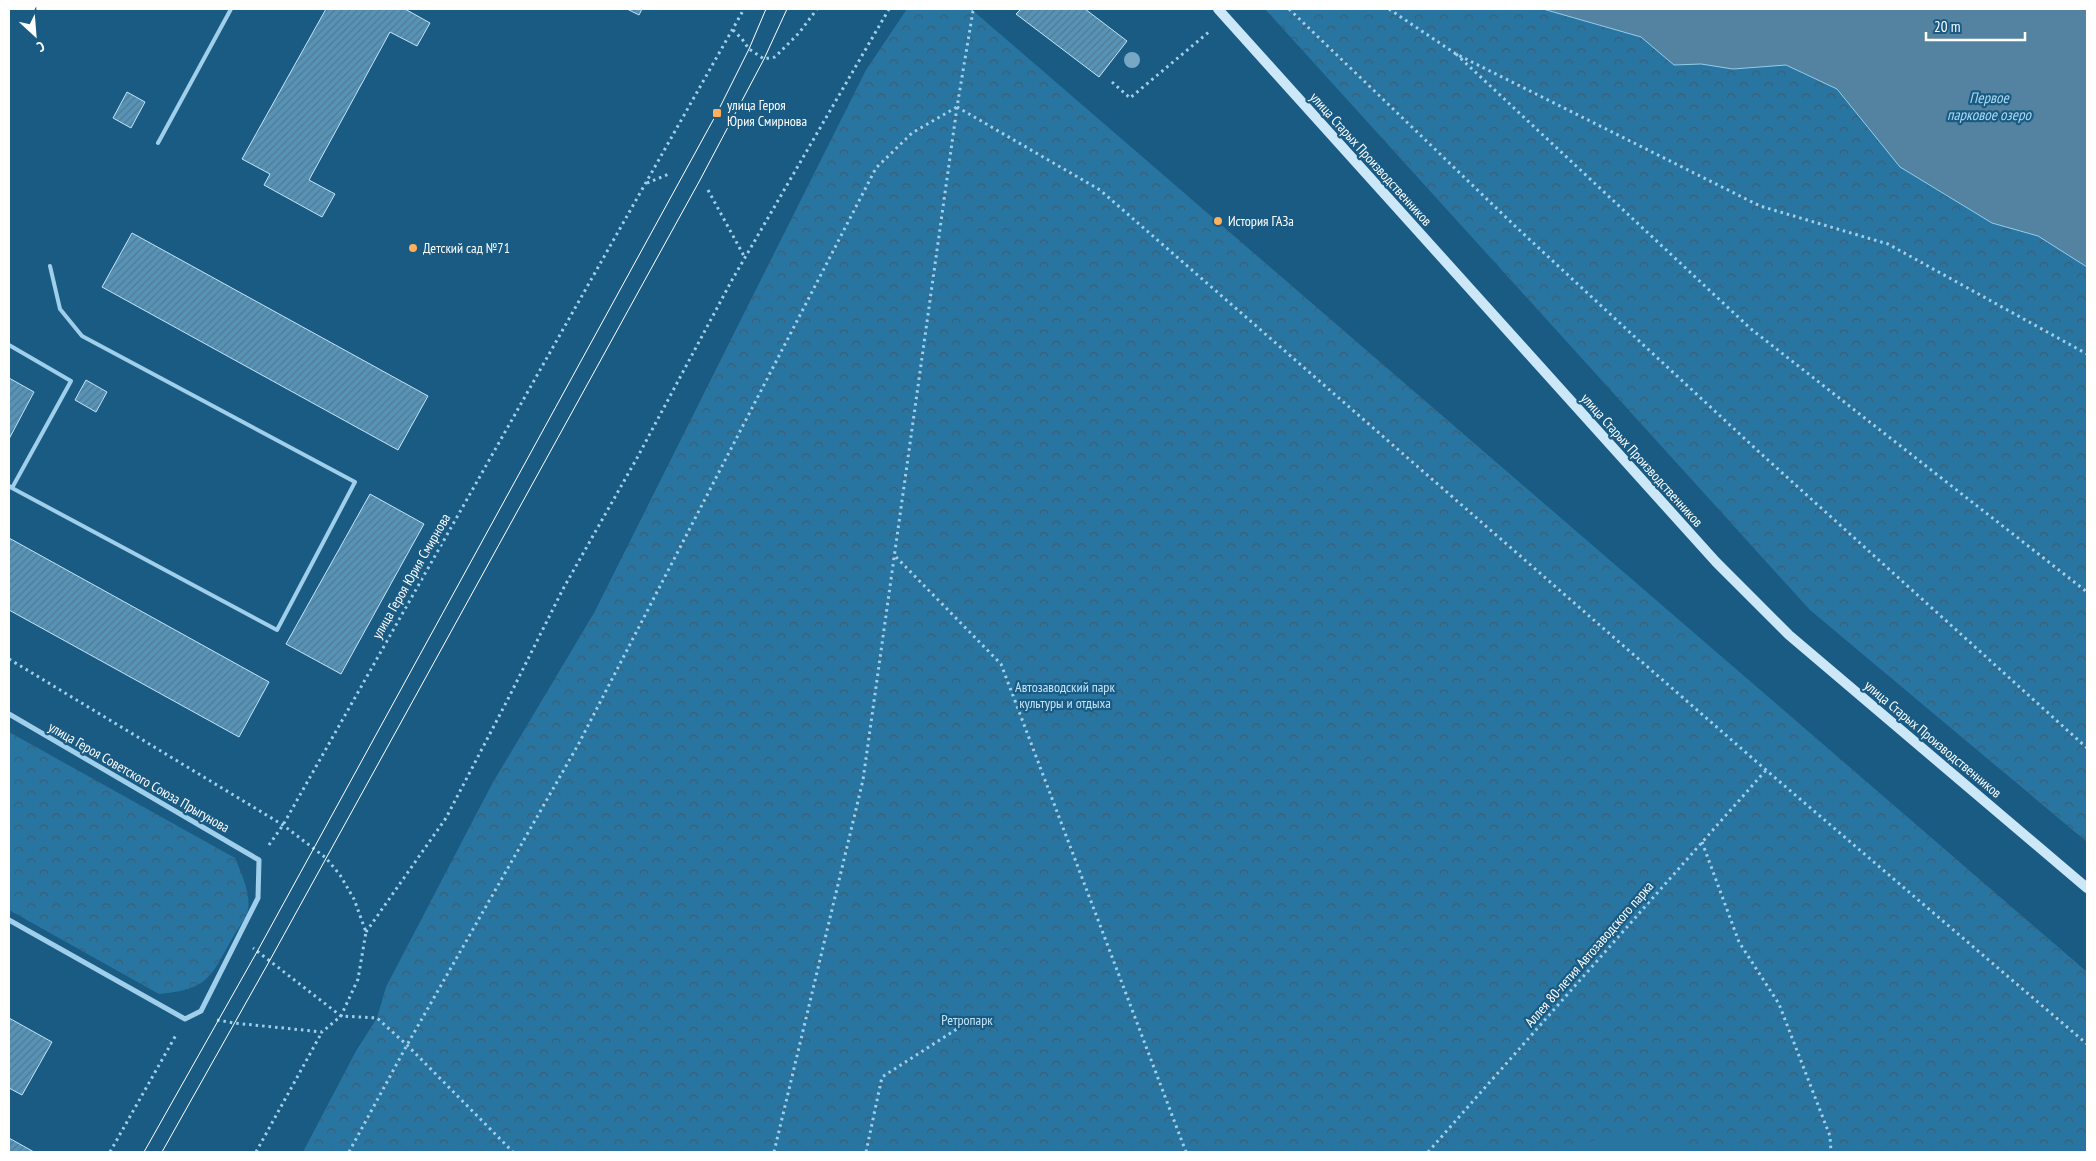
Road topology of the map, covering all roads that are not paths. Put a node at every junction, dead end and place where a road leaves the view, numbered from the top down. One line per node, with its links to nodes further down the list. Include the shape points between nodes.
1 (231, 9): 3 (lane)
2 (1218, 9): 8 (street, улица Старых Производственников, via 1716,562 1789,635)
3 (158, 143)
4 (50, 266): 6 (lane, via 60,309 82,336 355,482 277,630)
5 (9, 346): 6 (lane, via 71,381)
6 (10, 487)
7 (9, 714): 9 (street, улица Героя Советского Союза Прыгунова, via 259,860 258,898 201,1011 185,1019)
8 (2087, 888)
9 (9, 920)

